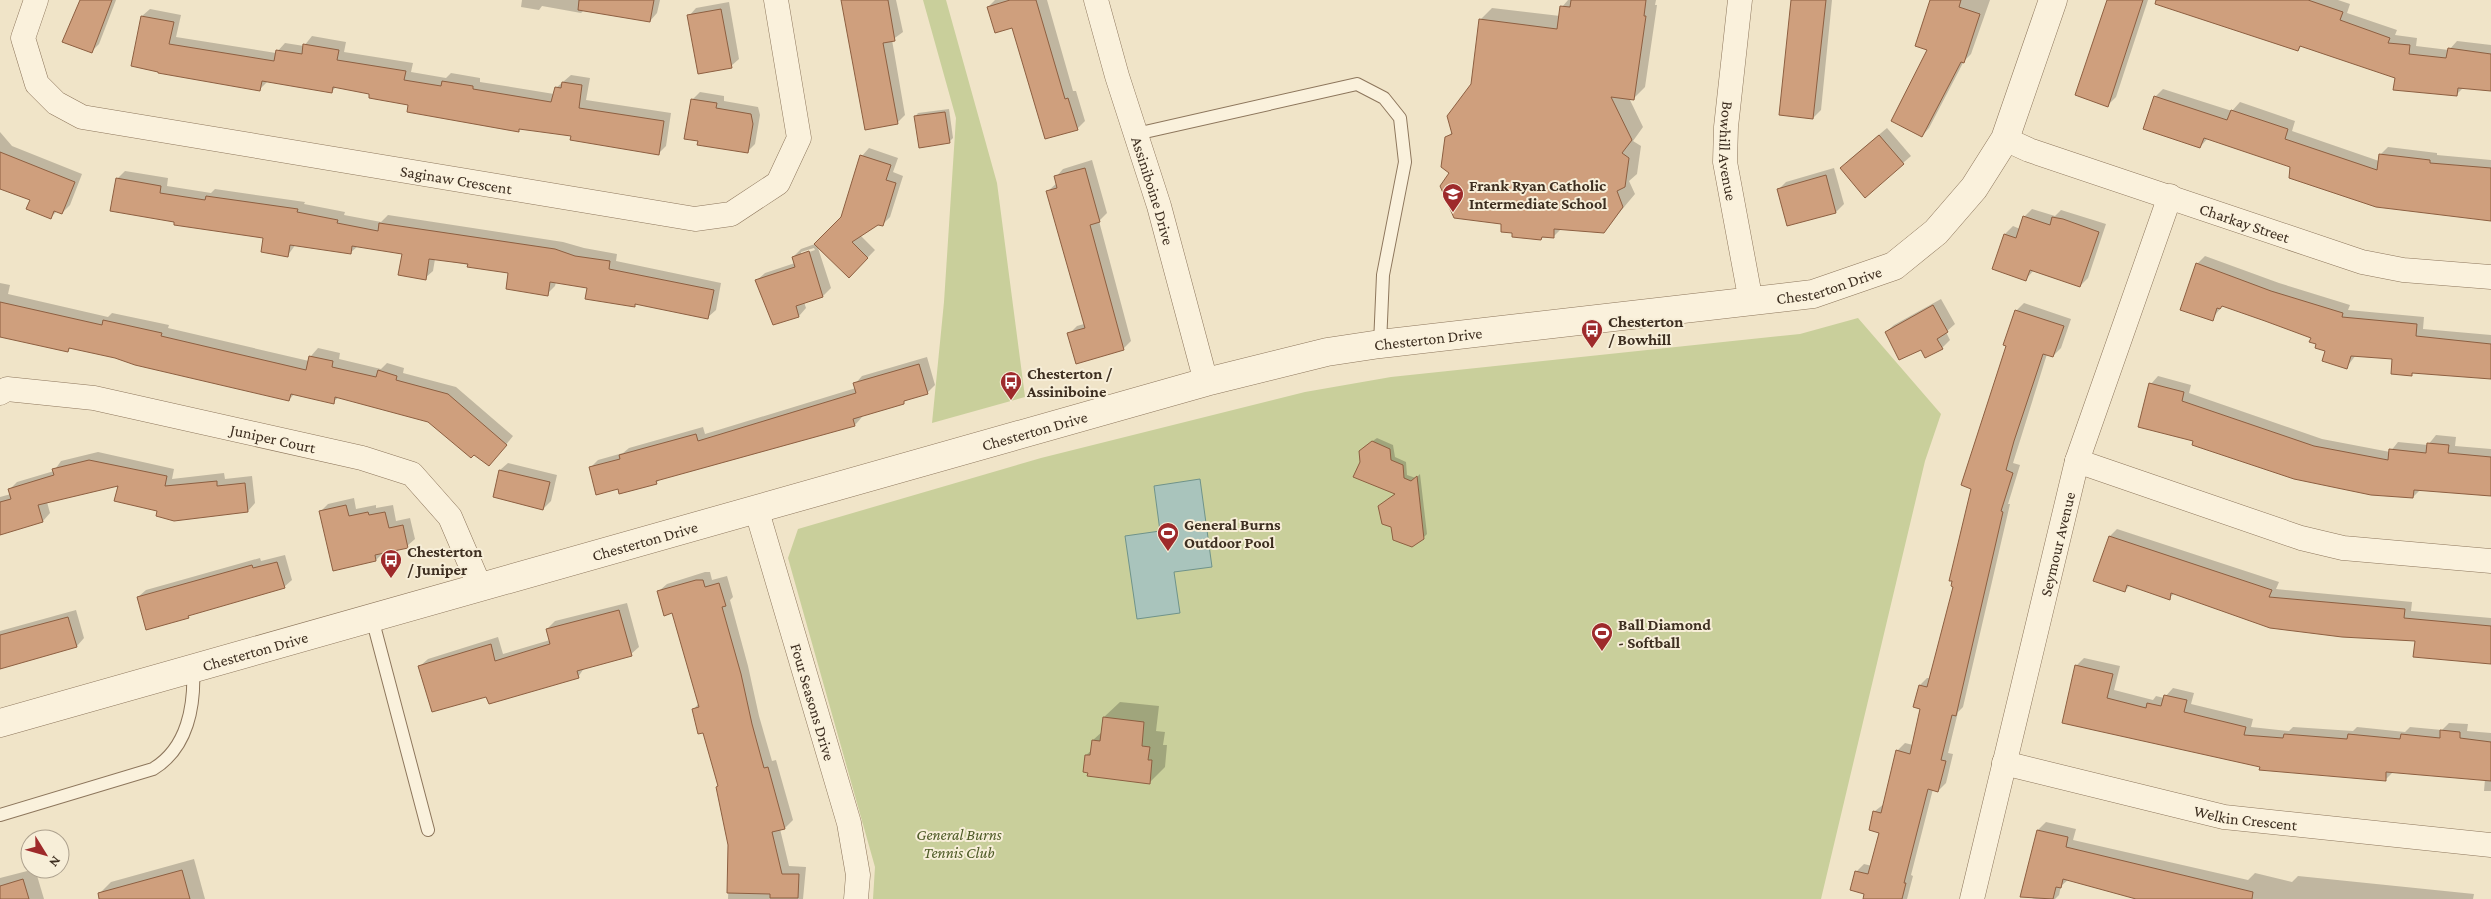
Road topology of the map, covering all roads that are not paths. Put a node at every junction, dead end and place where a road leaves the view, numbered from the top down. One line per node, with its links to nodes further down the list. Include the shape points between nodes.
1 (36, 0): 2 (street, Saginaw Crescent, via 23,38 37,84 56,103 82,117 694,219 732,214 778,184 799,138)
2 (776, 0)
3 (1096, 0): 6 (street, Assiniboine Drive)
4 (1740, 0): 10 (street, Bowhill Avenue, via 1725,162)
5 (2053, 0): 7 (street, Chesterton Drive)
6 (1136, 134): 11 (lane, via 1357,84 1384,98 1400,118 1405,162 1383,275); 12 (street, Assiniboine Drive, via 1159,206)
7 (2005, 139): 8 (street, Charkay Street, via 2028,150); 10 (street, Chesterton Drive, via 1974,188 1936,232 1894,266 1813,294)
8 (2170, 196): 9 (street, Charkay Street, via 2362,262 2403,270); 14 (street, Seymour Avenue)
9 (2491, 277)
10 (1751, 302): 11 (street, Chesterton Drive)
11 (1380, 344): 12 (street, Chesterton Drive, via 1327,352)
12 (1206, 382): 15 (street, Chesterton Drive)
13 (0, 393): 17 (street, Juniper Court, via 7,389 94,398 362,458 412,474 450,517)
14 (2077, 461): 16 (street, via 2301,538 2343,548); 21 (street, Seymour Avenue)
15 (756, 508): 17 (street, Chesterton Drive); 25 (street, Four Seasons Drive, via 849,824 858,875)
16 (2491, 561)
17 (480, 587): 18 (street, Chesterton Drive)
18 (372, 618): 19 (street, Chesterton Drive); 23 (lane)
19 (193, 668): 20 (street, Chesterton Drive); 22 (lane, via 194,693 187,725 177,747 164,762 154,769)
20 (0, 723)
21 (2004, 763): 24 (street, Welkin Crescent, via 2224,816); 26 (street, Seymour Avenue)
22 (0, 815)
23 (428, 830)
24 (2491, 845)
25 (856, 899)
26 (1972, 899)

